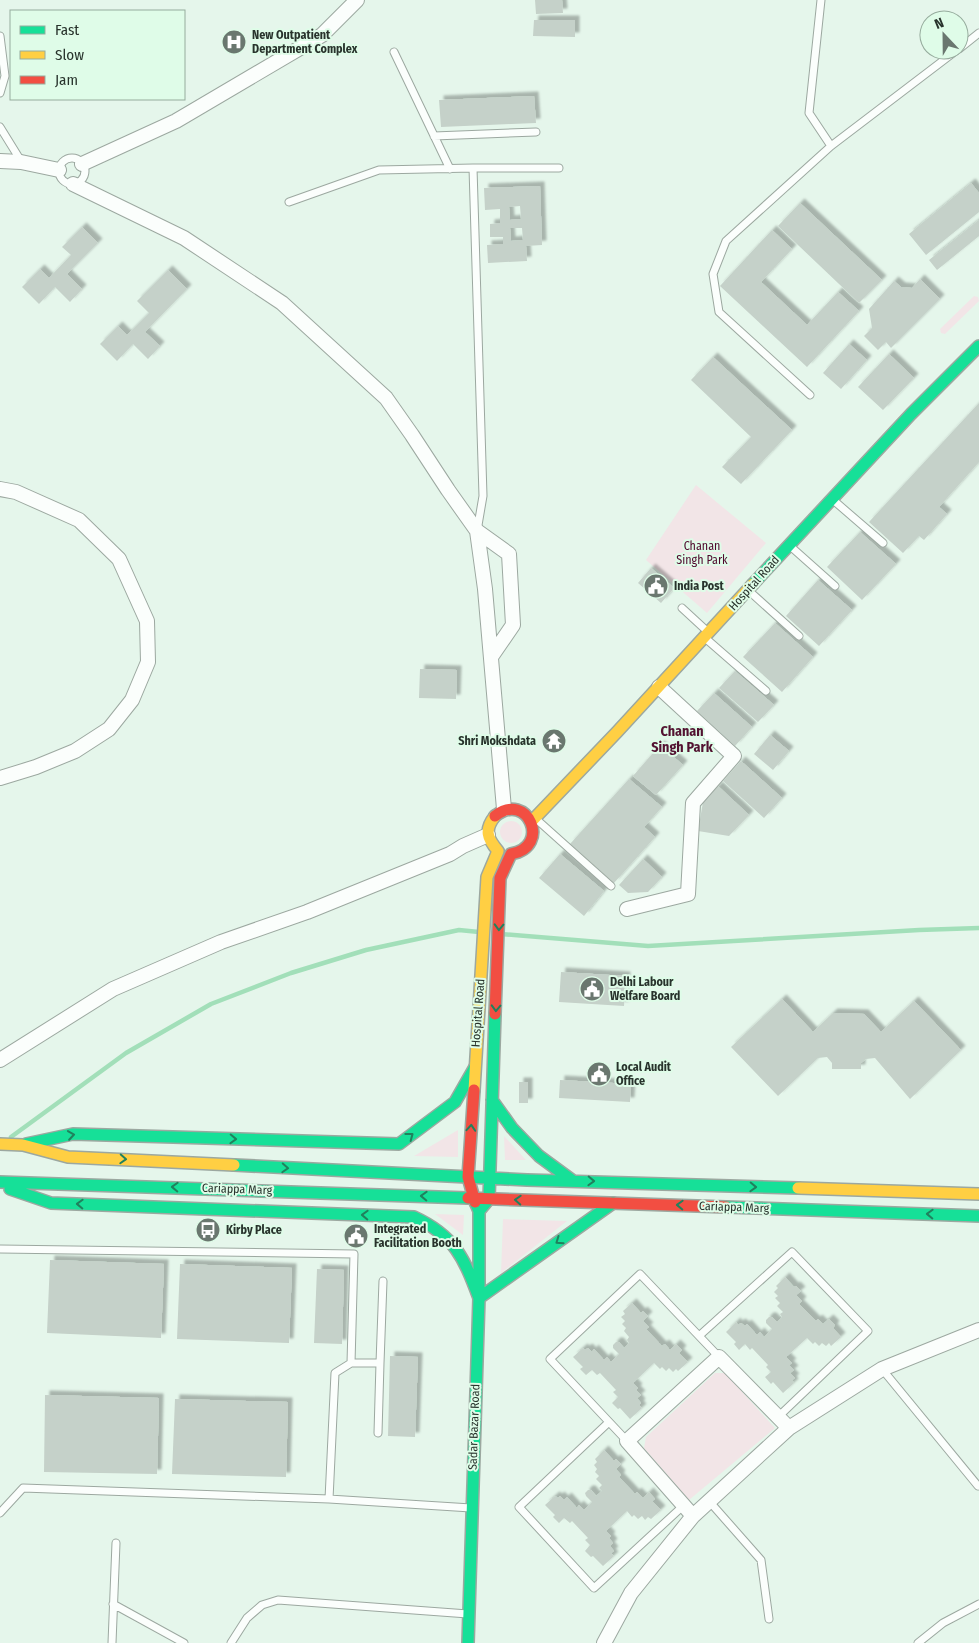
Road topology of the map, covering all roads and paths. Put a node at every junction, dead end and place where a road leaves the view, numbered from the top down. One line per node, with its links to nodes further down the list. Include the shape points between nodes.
1 (357, 0): 15 (street, via 322,35 176,121)
2 (821, 0): 12 (lane, via 809,113)
3 (979, 33): 5 (lane)
4 (0, 36): 8 (lane, via 6,76)
5 (969, 41)
6 (394, 52): 11 (lane)
7 (944, 60): 12 (lane)
8 (0, 93)
9 (0, 126): 14 (lane)
10 (536, 132): 11 (lane)
11 (434, 136): 18 (lane)
12 (831, 146): 23 (lane, via 726,240 713,274 719,312)
13 (0, 161): 14 (street)
14 (21, 162): 19 (street)
15 (82, 164): 19 (lane, via 70,158 62,163); 20 (lane, via 83,177)
16 (473, 168): 17 (lane); 18 (lane); 26 (lane, via 483,496)
17 (559, 168)
18 (450, 169): 21 (lane, via 379,170)
19 (59, 170): 20 (lane, via 62,180)
20 (73, 184): 26 (street, via 184,238 282,303 386,398)
21 (289, 202)
22 (979, 346): 25 (main road, Hospital Road)
23 (810, 395)
24 (0, 489): 37 (street, via 16,492 79,520 119,559 147,621 148,662 132,700 109,729 76,751)
25 (831, 498): 27 (lane); 28 (main road, Hospital Road)
26 (477, 531): 34 (street); 34 (street, via 509,554 513,625)
27 (882, 542)
28 (789, 544): 29 (lane); 30 (main road, Hospital Road)
29 (835, 586)
30 (748, 589): 32 (main road, Hospital Road); 33 (lane)
31 (682, 608): 32 (lane)
32 (706, 635): 35 (main road, Hospital Road); 36 (lane)
33 (799, 636)
34 (491, 657): 38 (street)
35 (659, 687): 39 (main road, Hospital Road); 42 (street, via 734,756 693,803 688,894)
36 (766, 691)
37 (0, 778)
38 (504, 809): 39 (main road, via 523,812); 40 (main road, via 493,816)
39 (533, 820): 41 (lane); 45 (main road, Hospital Road, one-way to 45, via 533,834 528,846 511,854 500,878)
40 (488, 835): 43 (street, via 450,854 307,912 221,942 113,989); 44 (main road, Hospital Road, via 498,851 487,877)
41 (611, 886)
42 (626, 909)
43 (0, 1060)
44 (475, 1067): 47 (main road, one-way to 44, via 73,1134 400,1144 455,1102); 48 (main road, Hospital Road, one-way to 44)
45 (492, 1100): 49 (main road, Hospital Road); 50 (main road, via 512,1128 539,1156)
46 (0, 1144): 47 (main road, Cariappa Marg)
47 (23, 1145): 48 (main road, Cariappa Marg, one-way to 48, via 68,1157)
48 (468, 1177): 49 (main road, Cariappa Marg); 55 (main road, Hospital Road)
49 (490, 1178): 50 (main road, Cariappa Marg); 56 (main road, Hospital Road)
50 (573, 1180): 53 (main road, Cariappa Marg, one-way to 53)
51 (0, 1182): 55 (main road, Cariappa Marg, one-way to 51)
52 (0, 1186): 63 (main road, one-way to 52, via 456,1245 438,1228 414,1217 51,1203)
53 (837, 1189): 54 (main road, Cariappa Marg); 59 (main road)
54 (979, 1194)
55 (473, 1198): 56 (main road, Cariappa Marg); 58 (main road, Sadar Bazar Road)
56 (489, 1199): 57 (main road, Cariappa Marg, one-way to 56); 58 (main road)
57 (613, 1203): 59 (main road, Cariappa Marg, one-way to 57); 63 (main road, one-way to 63)
58 (479, 1211): 63 (main road, Sadar Bazar Road)
59 (836, 1211): 60 (main road, Cariappa Marg, one-way to 59)
60 (979, 1216)
61 (0, 1249): 67 (lane, via 354,1254)
62 (383, 1281): 68 (lane)
63 (479, 1298): 79 (main road, Sadar Bazar Road)
64 (979, 1330): 69 (street)
65 (699, 1336): 66 (lane); 70 (lane, via 792,1252 868,1331); 71 (lane, via 640,1274 626,1287 550,1359)
66 (719, 1357): 70 (street); 74 (street)
67 (351, 1363): 68 (lane); 76 (lane, via 335,1373)
68 (380, 1363): 73 (lane)
69 (882, 1369): 72 (street); 75 (lane)
70 (778, 1417): 72 (street)
71 (608, 1422): 74 (lane); 78 (lane, via 519,1507 594,1588)
72 (789, 1428): 77 (street)
73 (378, 1433)
74 (627, 1441): 78 (street)
75 (978, 1486)
76 (329, 1499): 79 (lane); 80 (lane, via 22,1488)
77 (709, 1501): 81 (street); 86 (lane, via 761,1560)
78 (683, 1506): 81 (street)
79 (472, 1508): 85 (main road, Sadar Bazar Road)
80 (0, 1513)
81 (693, 1516): 91 (street, via 631,1593)
82 (116, 1543): 83 (lane)
83 (113, 1604): 87 (lane); 88 (lane)
84 (979, 1604): 92 (lane, via 943,1623)
85 (468, 1614): 89 (lane, via 278,1600 262,1606 247,1618); 90 (main road, Sadar Bazar Road)
86 (769, 1619)
87 (112, 1643)
88 (184, 1643)
89 (231, 1643)
90 (468, 1643)
91 (604, 1643)
92 (918, 1643)

